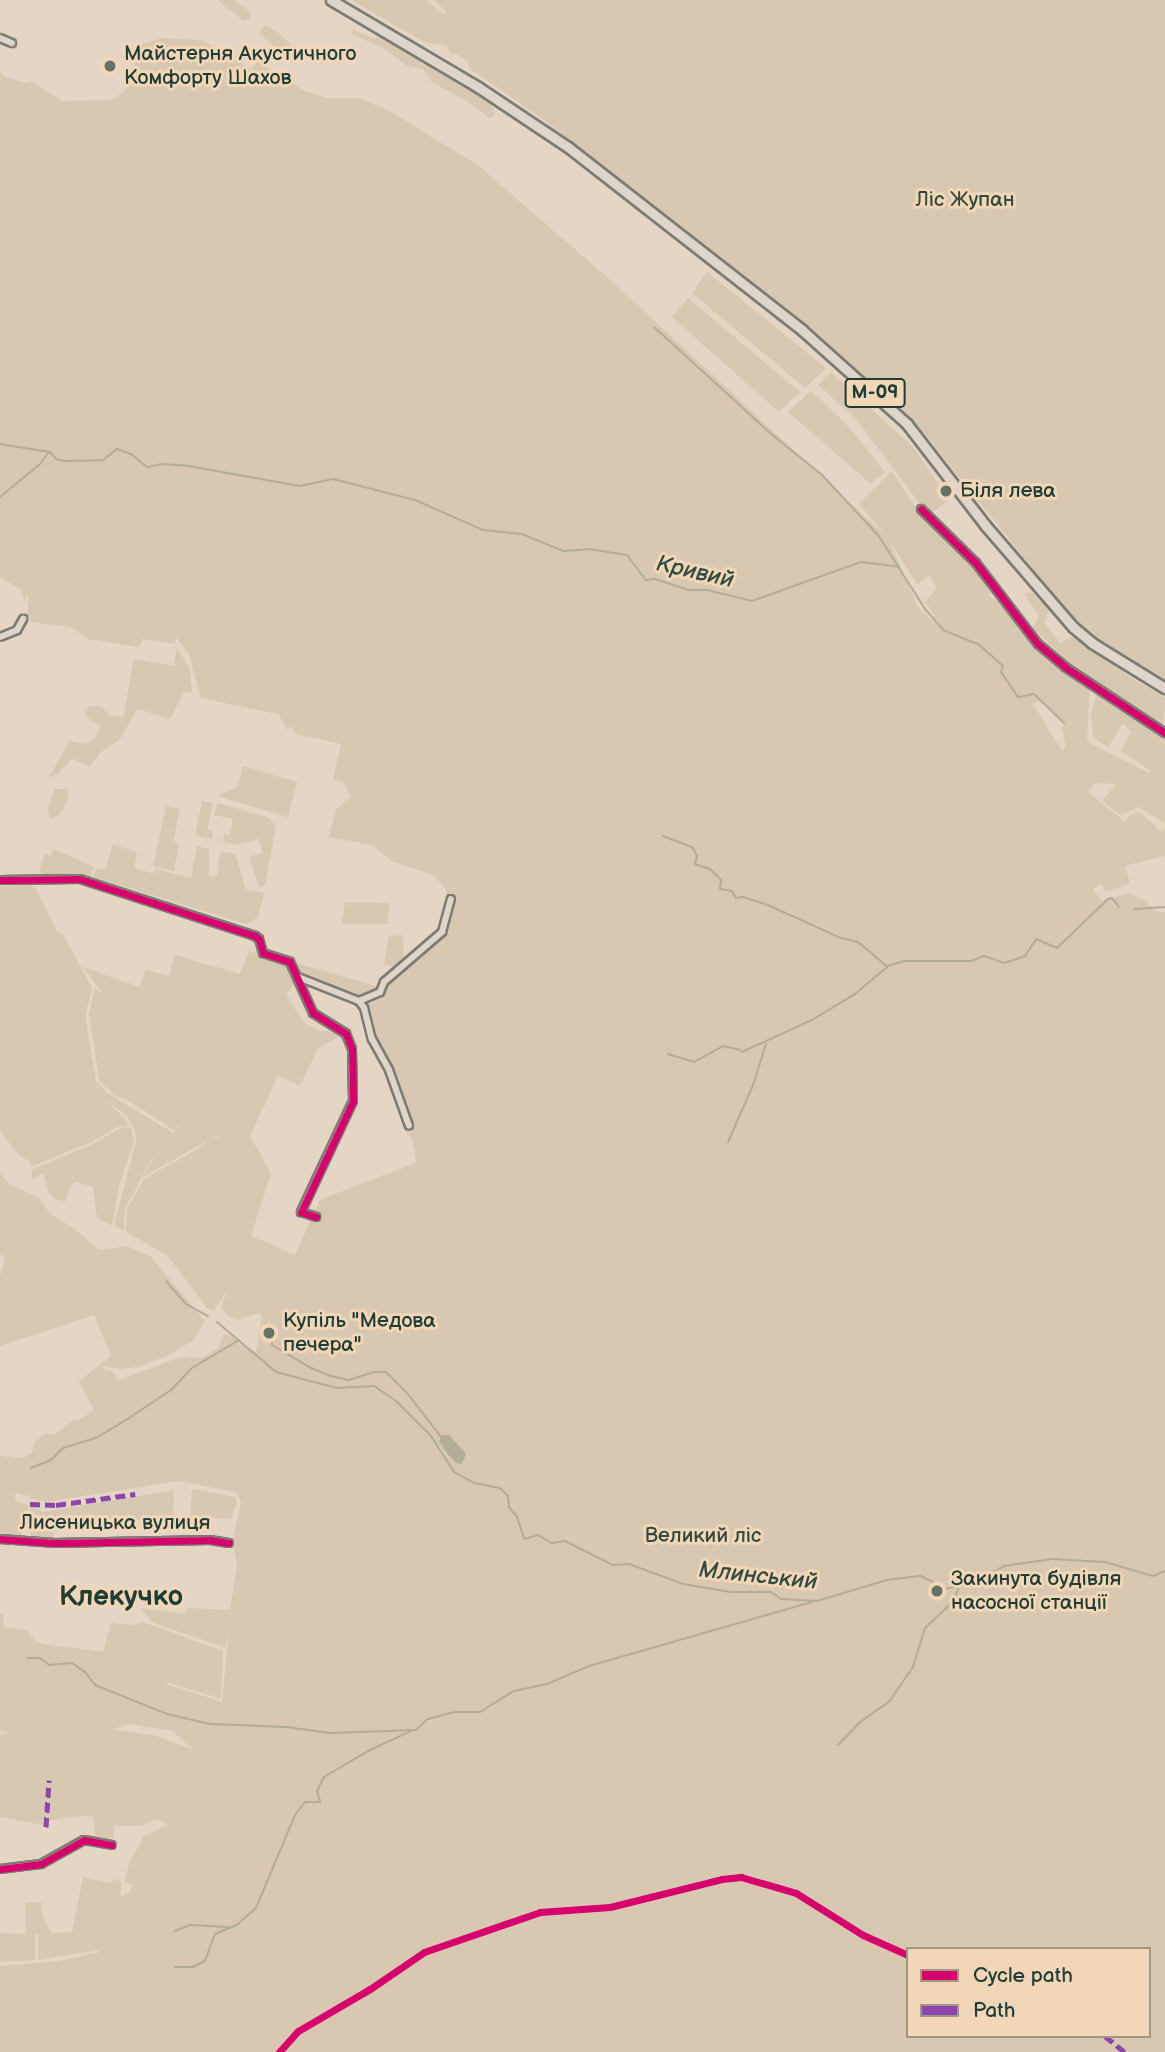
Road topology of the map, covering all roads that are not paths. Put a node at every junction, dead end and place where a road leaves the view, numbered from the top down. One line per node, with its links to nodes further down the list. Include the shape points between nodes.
1 (331, 0): 7 (main road, М-09, via 549,134 674,228 865,384 918,437 961,496 1073,628)
2 (0, 38): 3 (street)
3 (12, 43)
4 (921, 509): 8 (street, via 978,566 1038,644)
5 (23, 620): 6 (street, via 17,630)
6 (0, 637)
7 (1165, 688)
8 (1165, 733)
9 (0, 880): 11 (street, via 80,879 226,925 257,937 263,953 290,962)
10 (451, 899): 12 (street, via 442,932 384,982 380,992)
11 (298, 977): 12 (street); 14 (street, via 313,1013 346,1034 352,1049 353,1101 301,1212)
12 (359, 1001): 13 (street)
13 (409, 1126)
14 (316, 1217)
15 (0, 1539): 16 (street, Лисеницька вулиця)
16 (229, 1543)
17 (112, 1845): 18 (street, via 84,1840 41,1864)
18 (0, 1869)

